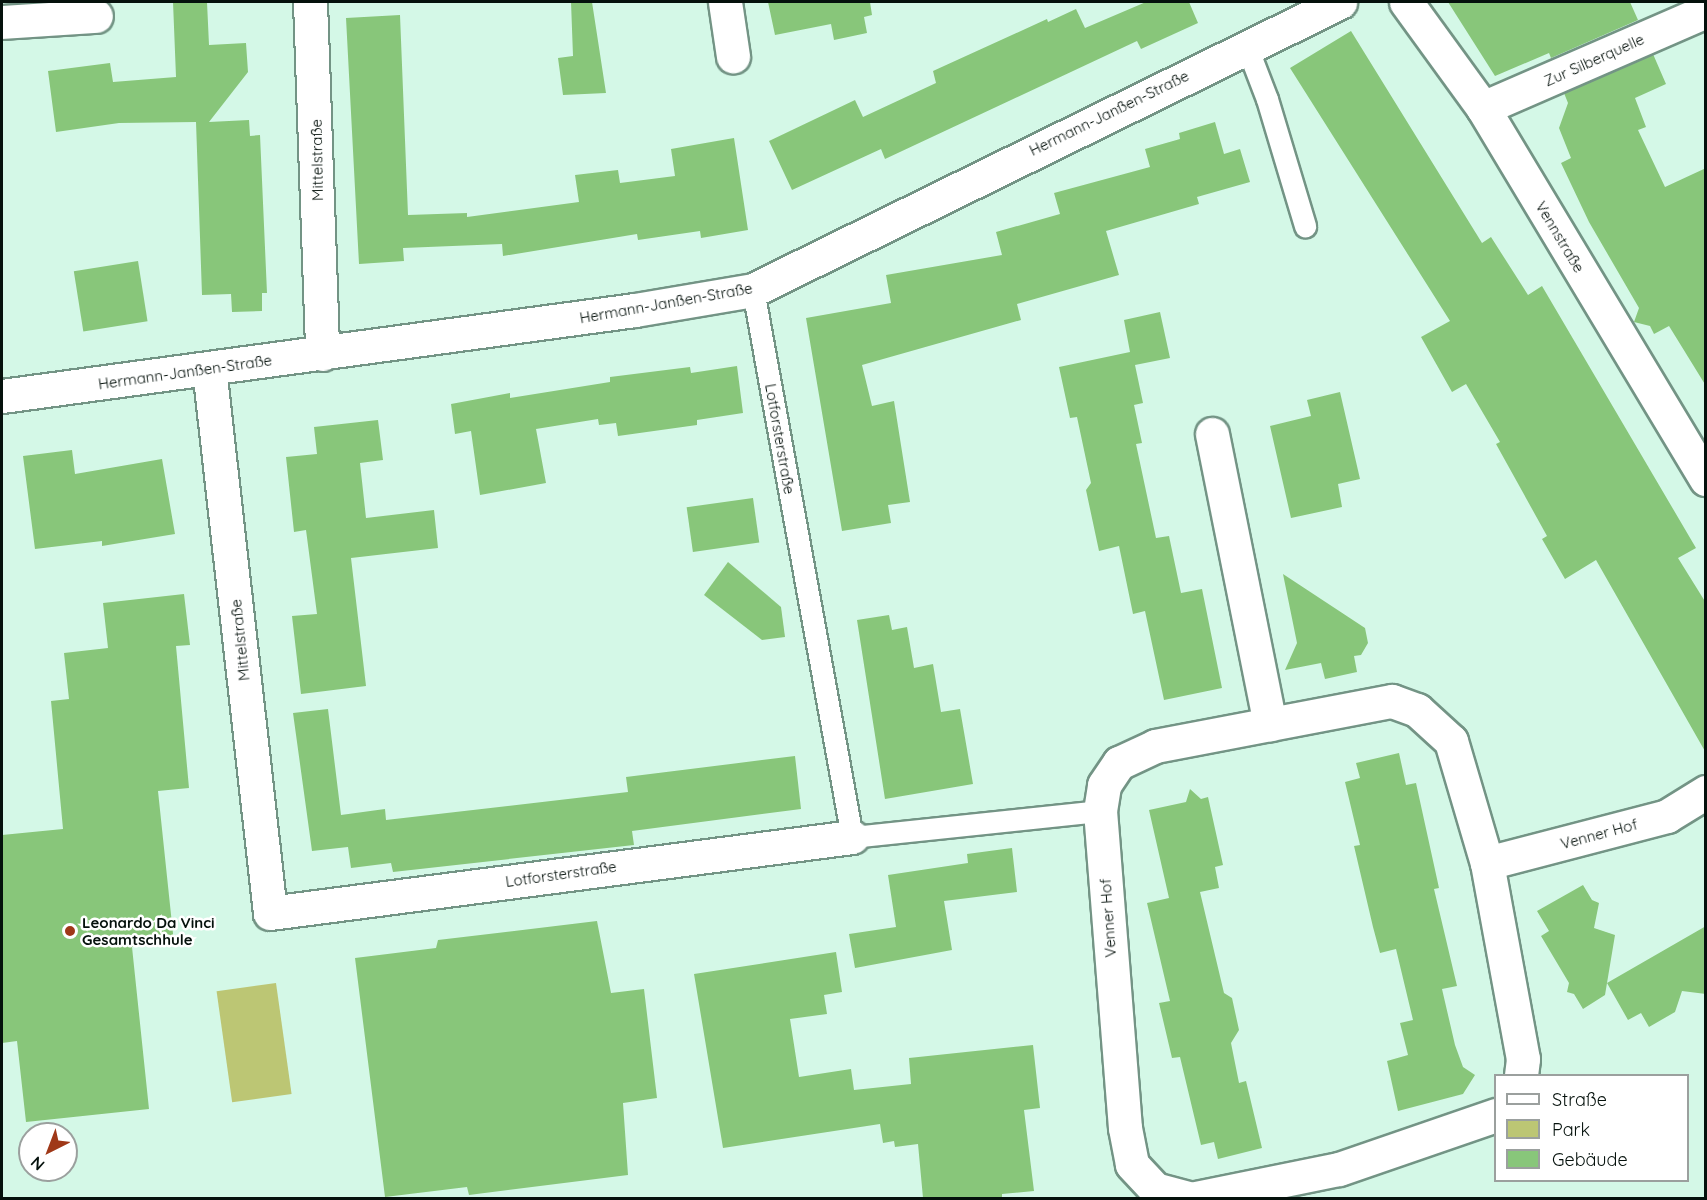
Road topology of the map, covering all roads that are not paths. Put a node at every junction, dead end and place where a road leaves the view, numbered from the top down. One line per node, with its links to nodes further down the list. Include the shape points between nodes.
1 (310, 2): 13 (street, Mittelstraße)
2 (725, 2): 9 (street)
3 (1340, 2): 8 (street, Hermann-Janßen-Straße)
4 (1406, 2): 10 (street, Vennstraße)
5 (1706, 11): 10 (street, Zur Silberquelle)
6 (96, 16): 7 (street)
7 (2, 22)
8 (1247, 46): 11 (lane); 12 (street, Hermann-Janßen-Straße)
9 (733, 56)
10 (1483, 108): 17 (street, Vennstraße)
11 (1305, 226)
12 (753, 290): 13 (street, Hermann-Janßen-Straße); 21 (lane, Lotforsterstraße)
13 (322, 354): 14 (street, Hermann-Janßen-Straße)
14 (209, 368): 15 (street, Hermann-Janßen-Straße); 23 (street, Mittelstraße)
15 (2, 396)
16 (1212, 434): 18 (street)
17 (1706, 479)
18 (1270, 724): 20 (street, Venner Hof, via 1155,746 1119,763 1104,784); 22 (street, Venner Hof, via 1392,701 1417,710 1451,741)
19 (1706, 792): 22 (street, Venner Hof, via 1667,816)
20 (1100, 811): 21 (lane, Lotforsterstraße); 26 (street, Venner Hof, via 1125,1128 1132,1164 1155,1189)
21 (852, 837): 23 (street, Lotforsterstraße)
22 (1487, 863): 24 (street, Venner Hof, via 1523,1059)
23 (270, 913)
24 (1521, 1074)
25 (1494, 1116): 27 (street, via 1339,1169)
26 (1188, 1198)
27 (1196, 1198)

